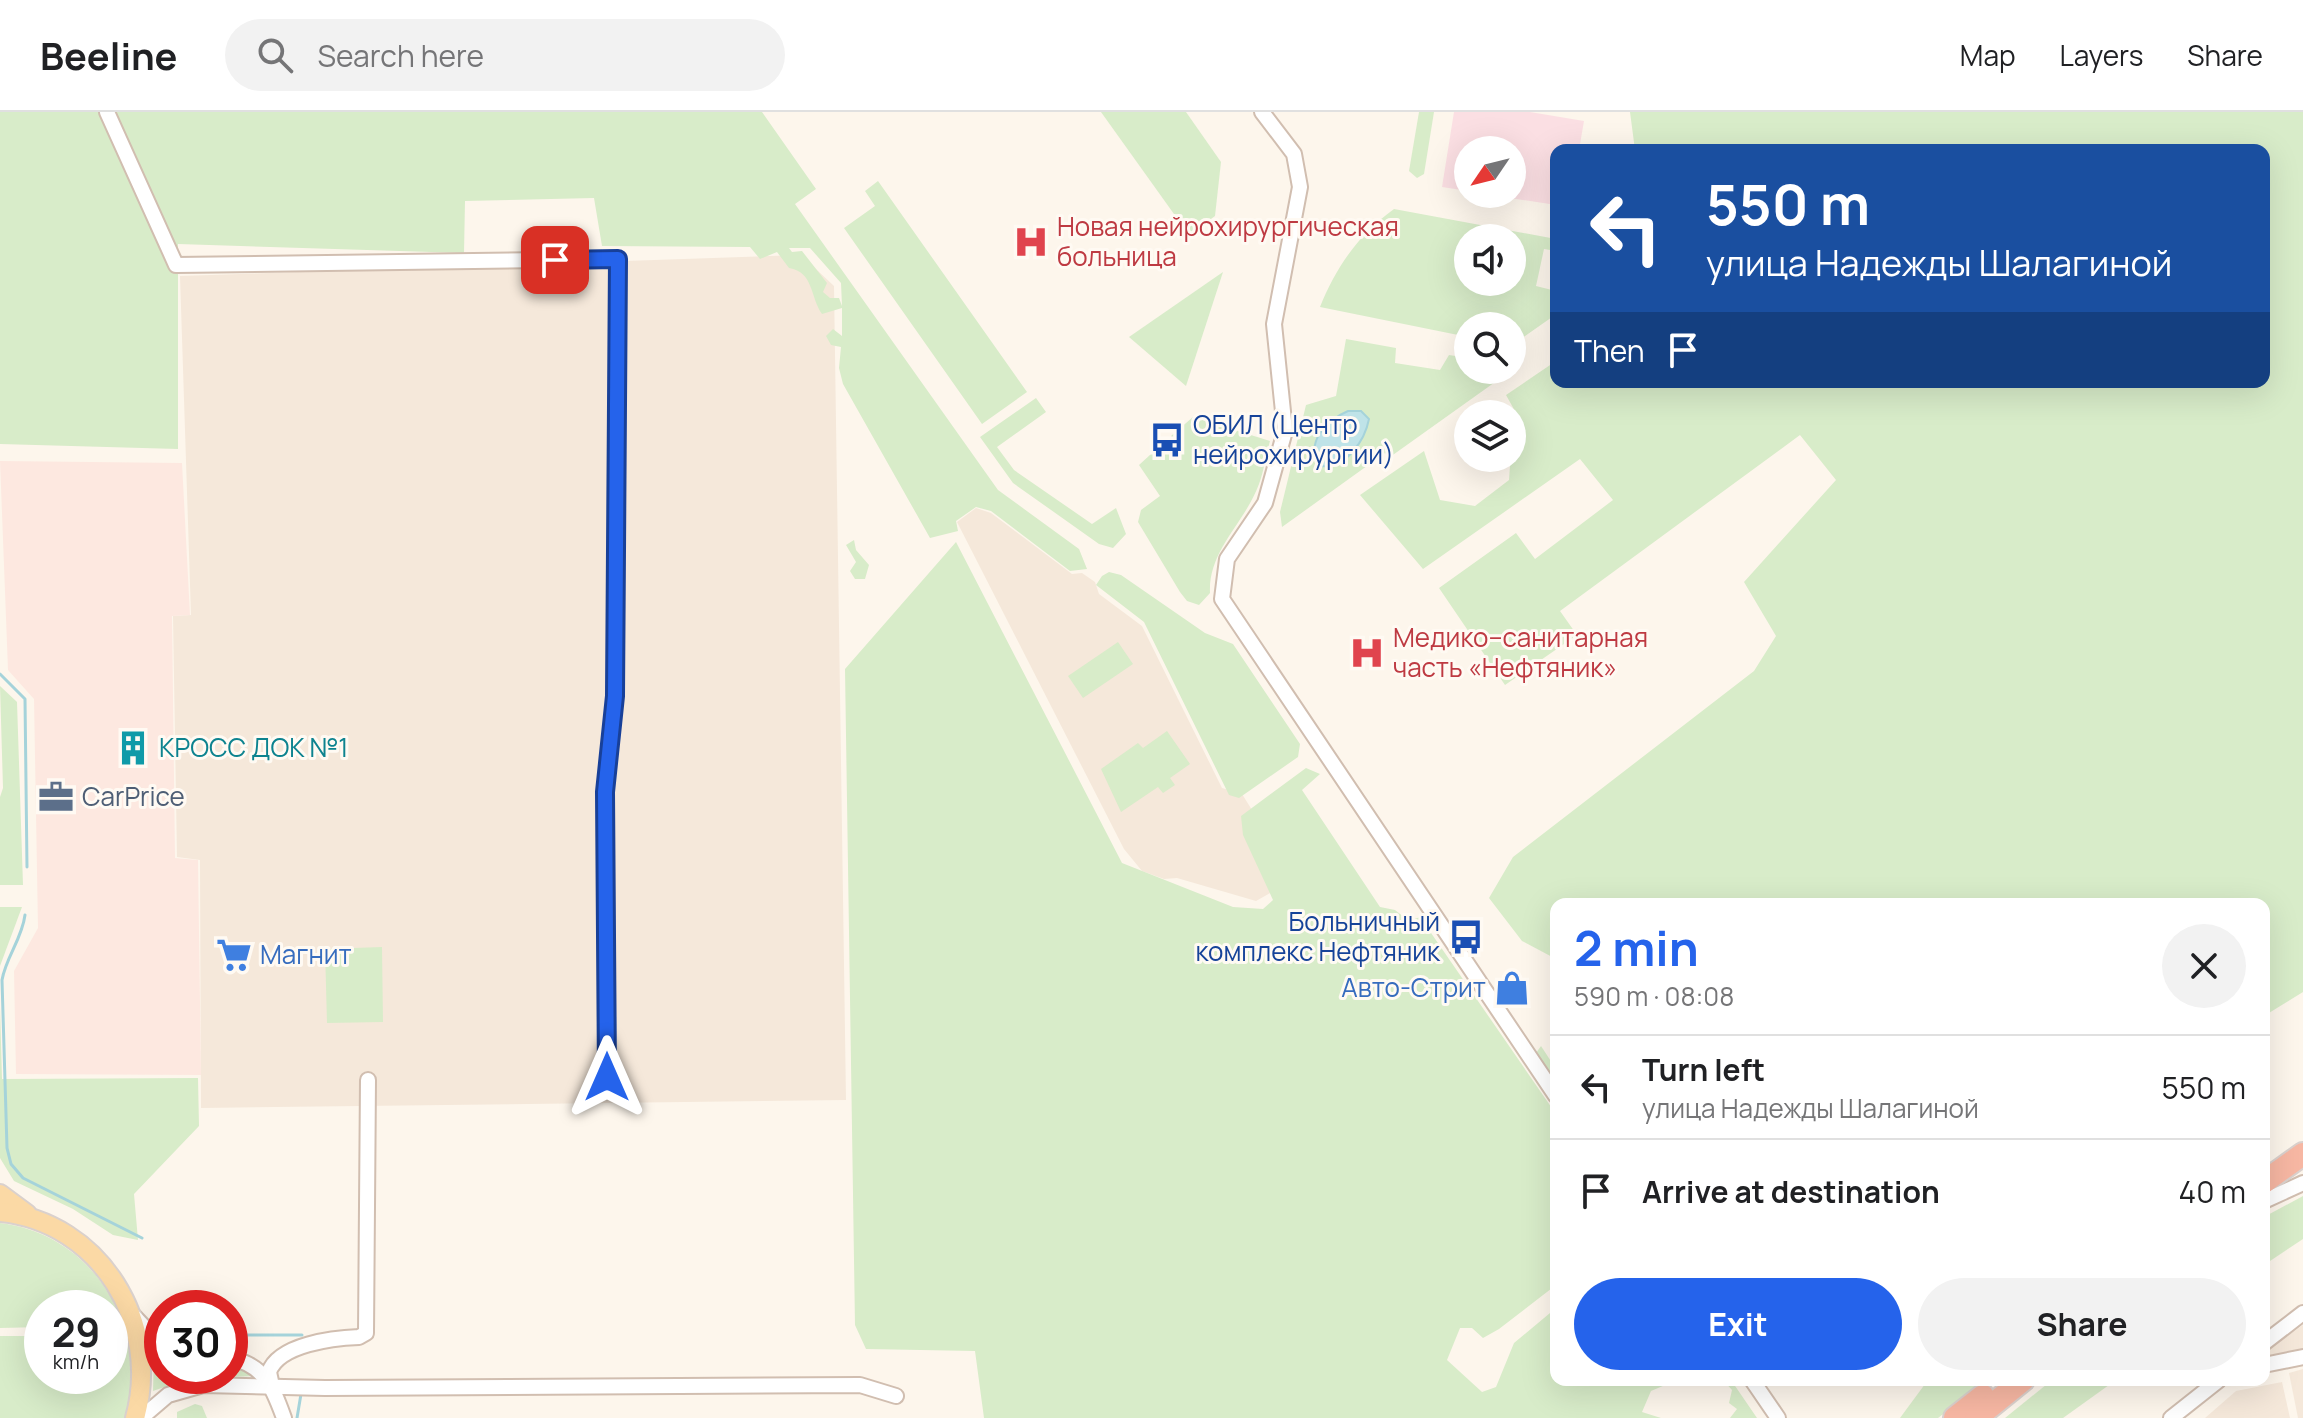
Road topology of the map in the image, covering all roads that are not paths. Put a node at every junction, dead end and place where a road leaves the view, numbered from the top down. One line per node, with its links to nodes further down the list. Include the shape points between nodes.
1 (107, 112): 3 (street, via 176,265 618,259 615,696 605,792)
2 (1262, 112): 5 (street, via 1294,154 1300,187 1274,324 1285,431 1265,503 1227,559 1222,579 1225,607)
3 (607, 1077)
4 (368, 1080): 22 (street, via 366,1333 311,1343 277,1360 269,1372)
5 (1550, 1087)
6 (2303, 1154): 8 (highway)
7 (2303, 1170): 11 (highway)
8 (2270, 1178)
9 (2303, 1183): 12 (street)
10 (0, 1194): 14 (main road)
11 (2270, 1195)
12 (2270, 1197)
13 (0, 1212): 14 (main road)
14 (47, 1225): 16 (main road, via 95,1257)
15 (2303, 1313): 18 (street)
16 (132, 1314): 17 (street); 28 (main road, via 142,1372)
17 (144, 1327)
18 (2270, 1338)
19 (2303, 1357): 21 (street)
20 (248, 1364): 22 (street)
21 (2270, 1364)
22 (272, 1386): 27 (street, via 860,1385); 29 (street, via 189,1387 159,1400); 30 (street)
23 (1756, 1386): 31 (street)
24 (1995, 1386): 32 (highway)
25 (2016, 1386): 33 (highway)
26 (2211, 1386): 34 (street)
27 (896, 1396)
28 (135, 1418)
29 (141, 1418)
30 (284, 1418)
31 (1778, 1418)
32 (1955, 1418)
33 (1976, 1418)
34 (2171, 1418)

